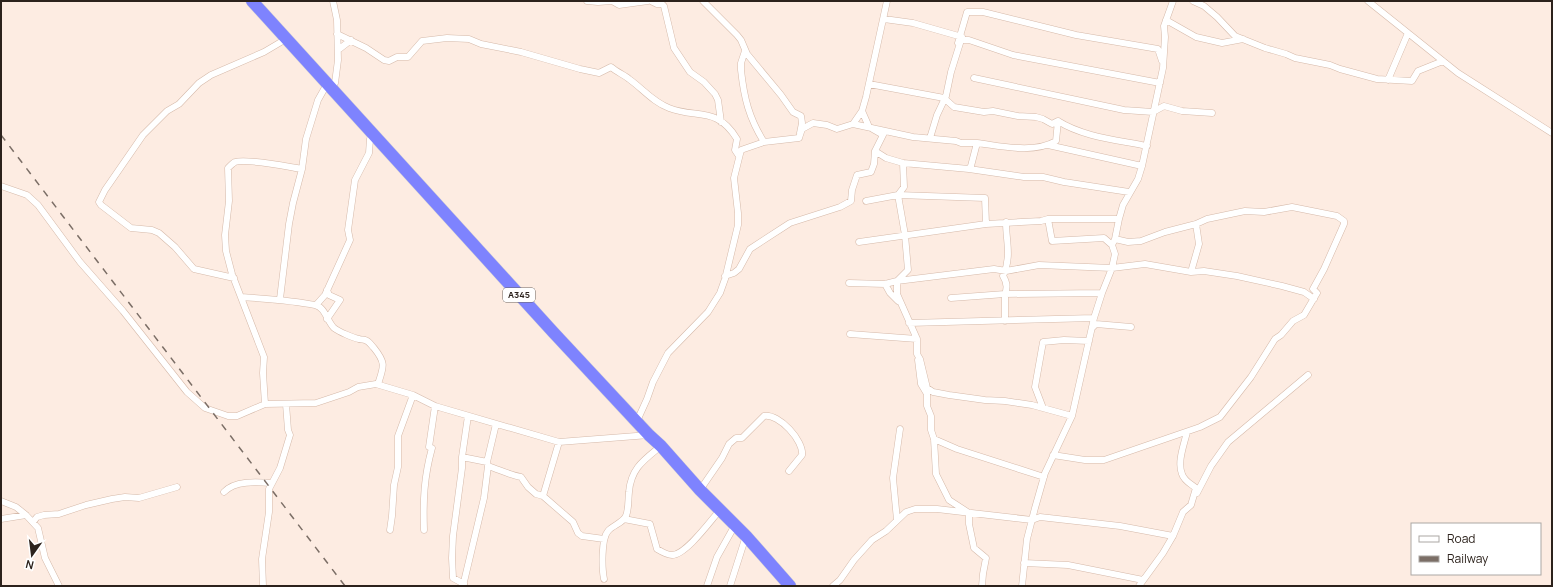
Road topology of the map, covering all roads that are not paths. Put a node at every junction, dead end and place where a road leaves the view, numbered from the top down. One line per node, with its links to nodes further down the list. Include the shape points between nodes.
1 (252, 1): 15 (highway, A345)
2 (333, 1): 13 (street)
3 (587, 1): 4 (street, via 612,1 619,5)
4 (649, 1): 34 (street, via 664,6 674,48 690,72 715,94)
5 (703, 1): 20 (street, via 737,35)
6 (887, 1): 10 (street)
7 (1173, 1): 11 (street)
8 (1193, 1): 16 (street, via 1204,6 1235,36)
9 (1368, 1): 12 (street)
10 (884, 19): 14 (street, via 913,23); 27 (street)
11 (1166, 20): 16 (street, via 1196,37 1222,43); 22 (street)
12 (1408, 33): 21 (street); 25 (street)
13 (337, 34): 17 (street); 19 (street)
14 (960, 36): 18 (street); 22 (street, via 967,12 983,12 1076,35 1158,49); 23 (street)
15 (286, 39): 28 (highway, A345); 68 (street, via 199,83 143,135 99,202 131,228 159,233 194,269)
16 (1243, 39): 25 (street, via 1295,58)
17 (351, 40): 19 (street); 34 (street, via 388,61 397,57 408,57 422,41 447,38 469,39 599,73 611,67 655,101 670,109 709,116)
18 (979, 42)
19 (338, 50): 28 (street, via 335,83)
20 (745, 51): 39 (street, via 793,112 801,116); 41 (street, via 741,70 748,111)
21 (1443, 61): 25 (street, via 1418,71 1412,81); 38 (street)
22 (1163, 64): 26 (street)
23 (952, 68): 26 (street, via 961,40 969,40 1013,55); 29 (street)
24 (974, 78): 31 (street, via 1124,110)
25 (1388, 80)
26 (1160, 83): 31 (street)
27 (869, 84): 29 (street); 30 (street)
28 (329, 86): 37 (highway, A345); 49 (street, via 318,100 306,139)
29 (944, 98): 33 (street, via 954,107 1036,116 1052,124); 40 (street)
30 (862, 111): 35 (street); 36 (street)
31 (1153, 112): 32 (street, via 1164,106); 44 (street)
32 (1212, 114)
33 (1058, 121): 43 (street, via 1056,141); 44 (street, via 1070,129)
34 (721, 122): 46 (street, via 737,139 734,150)
35 (853, 124): 36 (street); 39 (street, via 837,129 813,123 802,129)
36 (869, 127): 40 (street, via 913,137); 45 (street, via 883,135)
37 (373, 133): 72 (street, via 369,153 355,180 348,230 350,240); 102 (highway, A345)
38 (1552, 133)
39 (799, 138): 41 (street)
40 (930, 138): 42 (street)
41 (764, 142): 46 (street, via 741,150)
42 (977, 143): 43 (street, via 1022,148); 50 (street)
43 (1048, 146): 48 (street)
44 (1147, 146): 48 (street)
45 (875, 151): 47 (street); 67 (street, via 872,172 857,175 851,201 790,223 750,248 739,269)
46 (739, 156): 67 (street, via 734,178 738,225)
47 (904, 163): 50 (street); 53 (street, via 904,187)
48 (1142, 166): 52 (street)
49 (302, 169): 68 (street, via 256,162 235,162 228,168 229,201 225,235 226,251); 77 (street, via 290,217)
50 (969, 169): 52 (street, via 1043,177)
51 (1, 186): 96 (street, via 26,195 38,205 80,262 196,401 205,408 228,416 237,416)
52 (1130, 192): 56 (street)
53 (898, 195): 54 (street); 58 (street, via 985,198); 60 (street)
54 (866, 200)
55 (1048, 219): 56 (street); 57 (street); 63 (street, via 1052,241 1104,238)
56 (1119, 219): 61 (street)
57 (1006, 222): 58 (street); 65 (street, via 1009,256)
58 (986, 224): 60 (street)
59 (1196, 224): 61 (street, via 1141,241 1128,242); 66 (street, via 1198,244); 78 (street, via 1207,219 1245,211 1264,212 1292,207 1342,218 1344,224 1313,289 1317,293)
60 (905, 235): 62 (street); 69 (street, via 908,270)
61 (1115, 238): 63 (street)
62 (859, 242)
63 (1112, 245): 64 (street, via 1115,254)
64 (1112, 268): 65 (street, via 1038,265); 66 (street, via 1145,264); 73 (street)
65 (1006, 271): 69 (street, via 994,269); 74 (street)
66 (1191, 272): 78 (street, via 1204,271 1282,286 1304,292)
67 (725, 276): 102 (street, via 720,293 708,312 668,353)
68 (234, 278): 75 (street)
69 (897, 281): 71 (street); 80 (street, via 897,294)
70 (849, 283): 71 (street)
71 (885, 284): 80 (street)
72 (327, 290): 79 (street); 82 (street, via 329,295 340,300)
73 (1102, 293): 74 (street); 81 (street)
74 (1005, 294): 76 (street); 83 (street)
75 (242, 297): 77 (street); 96 (street, via 264,357)
76 (951, 298)
77 (280, 299): 79 (street)
78 (1314, 299): 105 (street, via 1304,315 1293,321 1275,339 1251,377 1220,417)
79 (316, 305): 82 (street, via 322,308)
80 (904, 307): 84 (street)
81 (1094, 318): 83 (street); 86 (street)
82 (328, 320): 92 (street, via 334,328 344,334 370,342 383,364)
83 (1004, 321): 84 (street)
84 (909, 323): 88 (street)
85 (1131, 327): 86 (street, via 1096,324)
86 (1092, 328): 89 (street)
87 (850, 334): 88 (street)
88 (917, 339): 90 (street)
89 (1089, 341): 99 (street, via 1043,342 1035,387); 101 (street)
90 (917, 354): 93 (street, via 921,384); 95 (street, via 927,388 933,392)
91 (1308, 375): 121 (street, via 1228,442 1211,466)
92 (378, 384): 94 (street); 97 (street, via 358,387 316,403)
93 (928, 394): 95 (street); 107 (street, via 927,406)
94 (413, 395): 98 (street); 131 (street, via 398,436 398,467)
95 (984, 400): 99 (street, via 1019,402)
96 (265, 404): 97 (street)
97 (286, 404): 115 (street, via 290,435 280,468)
98 (435, 406): 100 (street); 132 (street, via 429,447 432,448 424,489)
99 (1043, 408): 101 (street)
100 (468, 416): 103 (street); 111 (street)
101 (1072, 416): 110 (street)
102 (636, 422): 106 (highway, A345)
103 (496, 424): 108 (street); 112 (street)
104 (900, 429): 127 (street, via 893,478)
105 (1187, 432): 110 (street, via 1104,460); 121 (street, via 1181,459 1182,474 1196,488)
106 (649, 435): 108 (street); 109 (highway, A345)
107 (934, 439): 114 (street); 123 (street, via 936,474 949,500)
108 (559, 442): 119 (street)
109 (661, 446): 117 (highway, A345); 126 (street, via 635,470 629,485 628,508)
110 (1053, 455): 114 (street)
111 (462, 456): 112 (street); 139 (street, via 452,558 453,578)
112 (488, 464): 119 (street, via 510,475 521,477 536,494); 139 (street, via 484,498)
113 (789, 471): 117 (street, via 802,455 802,446 783,423 775,417 764,416 742,438 736,438 729,444)
114 (1044, 477): 128 (street)
115 (272, 483): 118 (street, via 246,483); 141 (street, via 269,489 269,512 262,559)
116 (177, 487): 129 (street, via 139,498 112,499 59,514 44,515 37,517)
117 (700, 490): 122 (highway, A345)
118 (224, 492)
119 (543, 496): 135 (street, via 572,522 582,536)
120 (1, 501): 124 (street, via 16,507)
121 (1191, 505): 134 (street, via 1183,512)
122 (720, 510): 126 (street, via 683,551 672,555 658,549 650,524); 130 (highway, A345)
123 (969, 514): 127 (street, via 922,508 906,512); 128 (street); 146 (street, via 974,548 986,558)
124 (26, 515): 125 (street); 129 (street)
125 (1, 519)
126 (624, 519): 135 (street, via 607,532)
127 (897, 520): 145 (street, via 872,540)
128 (1032, 520): 134 (street, via 1040,517 1120,526); 136 (street)
129 (33, 522): 140 (street, via 38,528 45,558)
130 (735, 525): 133 (highway, A345); 142 (street, via 717,557)
131 (390, 530)
132 (424, 530)
133 (746, 536): 143 (street); 144 (highway, A345)
134 (1173, 536): 138 (street)
135 (604, 539): 137 (street)
136 (1024, 563): 138 (street, via 1068,565); 147 (street)
137 (604, 579)
138 (1141, 583)
139 (463, 585)
140 (59, 586)
141 (263, 586)
142 (706, 586)
143 (730, 586)
144 (790, 586)
145 (833, 586)
146 (982, 586)
147 (1022, 586)

